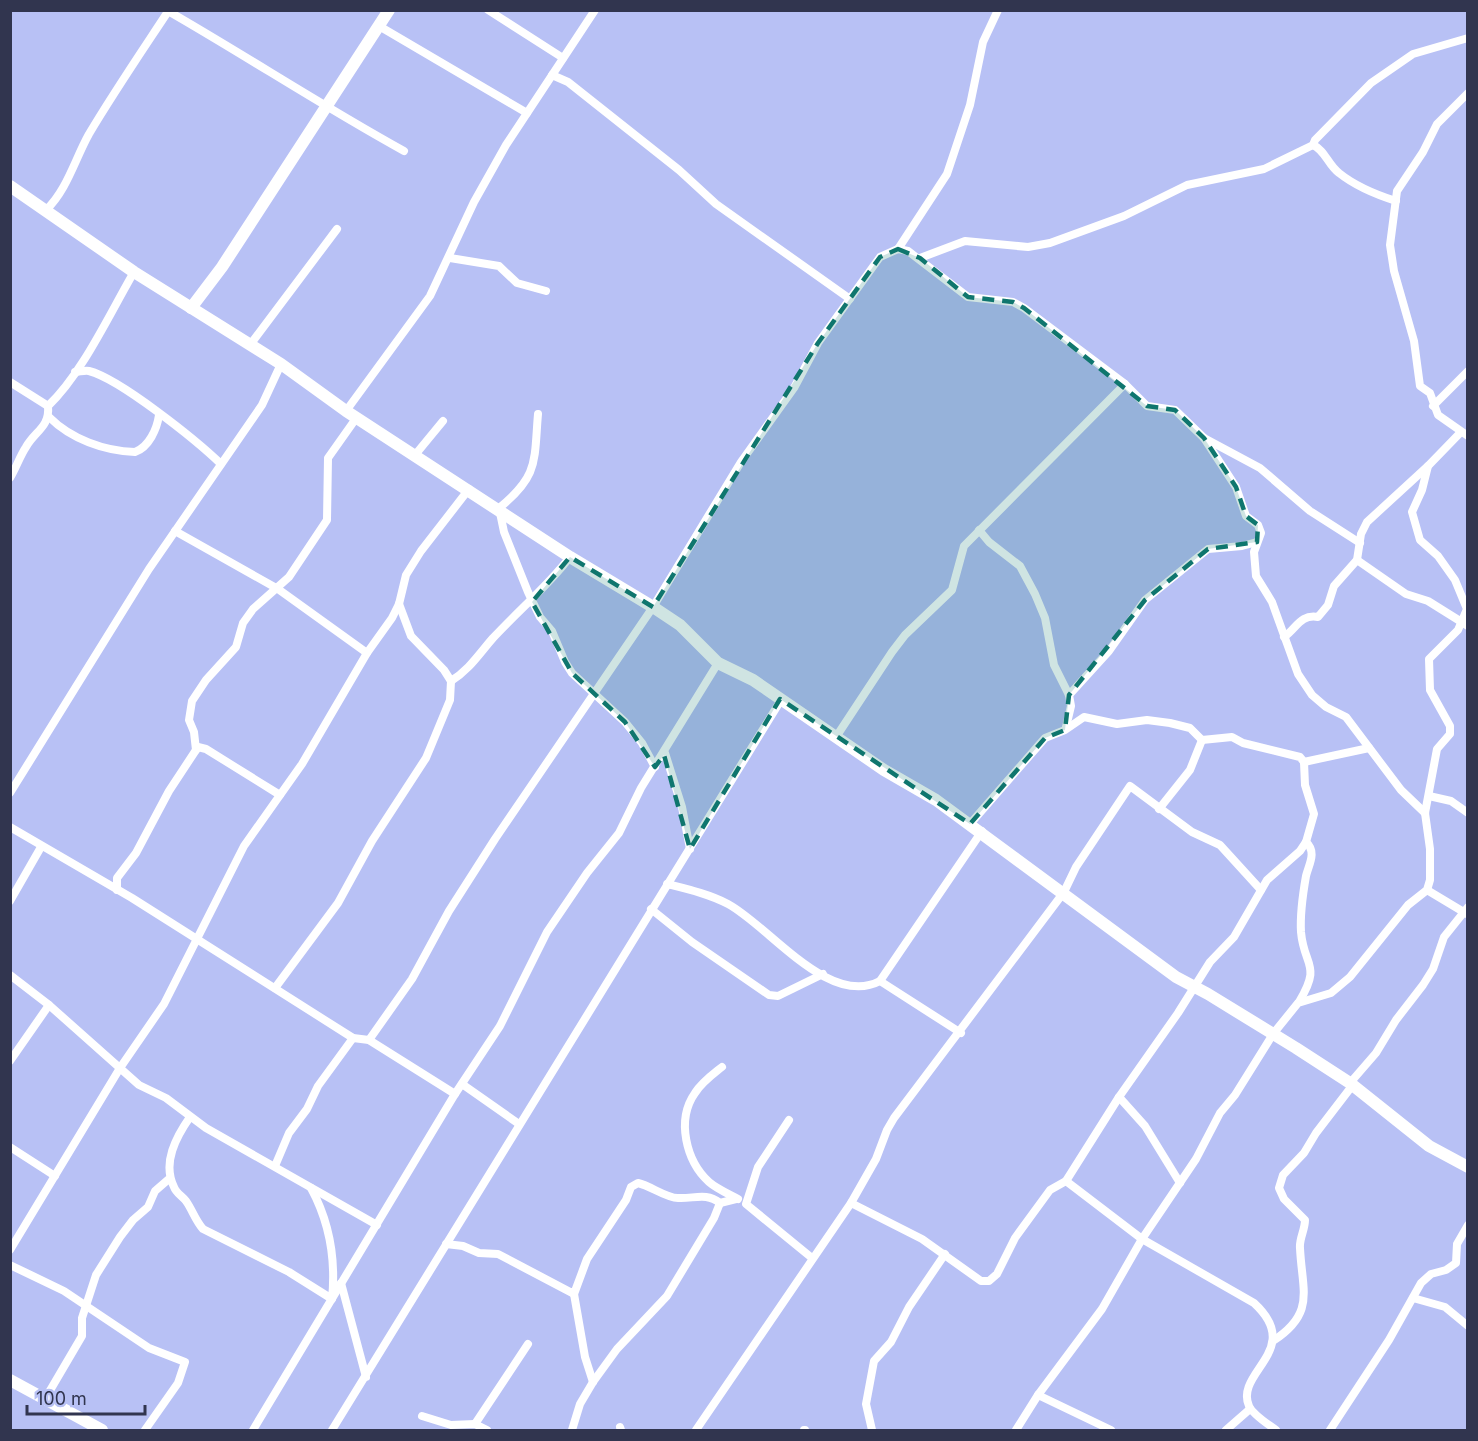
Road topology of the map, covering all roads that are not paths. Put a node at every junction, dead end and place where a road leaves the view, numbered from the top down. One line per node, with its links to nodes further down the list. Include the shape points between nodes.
1 (388, 10): 6 (street)
2 (488, 10): 8 (street)
3 (595, 10): 8 (street)
4 (998, 10): 19 (street, via 983,42 970,105 947,174)
5 (168, 11): 11 (street, via 266,67); 17 (street, via 108,101 62,189)
6 (379, 26): 11 (street); 12 (street)
7 (1467, 38): 13 (street, via 1413,54 1371,84)
8 (563, 58): 9 (street)
9 (552, 75): 12 (street); 24 (street, via 568,82 716,204)
10 (1467, 93): 16 (street, via 1437,124 1423,152 1401,181)
11 (326, 108): 14 (street); 25 (street)
12 (527, 113): 20 (street, via 474,202)
13 (1312, 145): 16 (street, via 1318,147 1336,172); 21 (street, via 1258,172 1187,185 1124,216 1050,243 1028,247 965,241)
14 (404, 151)
15 (10, 186): 17 (street)
16 (1396, 201): 33 (street, via 1390,245 1394,271 1414,341 1420,386 1430,393)
17 (46, 210): 22 (street)
18 (337, 229): 26 (street)
19 (898, 249): 21 (street); 24 (street, via 880,257)
20 (450, 258): 23 (street, via 499,266 517,283); 34 (street, via 414,322)
21 (920, 258): 31 (street, via 968,297 1013,302 1024,308)
22 (134, 272): 25 (street); 29 (street)
23 (546, 291)
24 (850, 299): 56 (street, via 741,462)
25 (191, 308): 26 (street)
26 (250, 345): 27 (street)
27 (281, 364): 34 (street); 42 (street, via 262,405)
28 (1467, 371): 33 (street)
29 (75, 372): 32 (street); 36 (street, via 87,370 123,387)
30 (10, 382): 32 (street)
31 (1125, 384): 40 (street, via 1147,405 1175,410); 47 (street)
32 (48, 406): 37 (street)
33 (1433, 406): 39 (street, via 1438,415)
34 (352, 414): 41 (street); 53 (street, via 328,458 327,520)
35 (538, 414): 46 (street, via 534,466 520,491)
36 (159, 415): 37 (street, via 150,438 142,450 135,452 90,442 64,431); 42 (street)
37 (49, 417): 44 (street, via 26,445)
38 (442, 421): 41 (street)
39 (1464, 434): 43 (street)
40 (1204, 438): 49 (street, via 1236,487 1246,516 1258,525 1261,533); 50 (street, via 1260,468 1310,511)
41 (415, 455): 45 (street)
42 (221, 464): 48 (street)
43 (1428, 466): 50 (street, via 1367,522); 57 (street, via 1412,512 1413,522 1420,540 1438,556 1461,590 1467,609)
44 (10, 478)
45 (469, 489): 46 (street); 55 (street, via 406,575)
46 (499, 508): 51 (street); 54 (street, via 504,532)
47 (979, 530): 63 (street, via 1026,575 1045,618 1054,665); 66 (street, via 964,546 952,590 905,635)
48 (175, 531): 53 (street); 73 (street)
49 (1257, 542): 58 (street, via 1256,576 1272,602); 63 (street, via 1208,549 1145,600 1109,651)
50 (1359, 543): 52 (street)
51 (570, 557): 54 (street); 56 (street)
52 (1357, 560): 57 (street, via 1406,594 1428,601); 58 (street, via 1334,586 1328,605 1318,617 1299,621)
53 (278, 589): 59 (street); 69 (street, via 243,622 236,646 192,701 189,720)
54 (532, 602): 61 (street, via 493,638 465,672); 62 (street, via 552,631 572,673)
55 (399, 604): 59 (street); 61 (street, via 411,636)
56 (653, 607): 60 (street, via 680,625); 62 (street)
57 (1465, 624): 75 (street, via 1429,659 1430,690 1450,726 1450,734 1437,749)
58 (1284, 638): 68 (street, via 1292,663 1312,695 1346,717)
59 (367, 653): 74 (street)
60 (718, 663): 64 (street, via 753,680); 70 (street)
61 (451, 681): 98 (street, via 450,700 426,758 372,841 338,903)
62 (596, 694): 72 (street, via 626,722); 104 (street, via 495,839 412,979)
63 (1069, 695): 65 (street, via 1071,706)
64 (781, 700): 66 (street); 84 (street)
65 (1065, 730): 67 (street, via 1084,717 1117,724 1147,720 1190,728); 79 (street, via 1045,738)
66 (836, 737): 79 (street)
67 (1202, 740): 71 (street, via 1232,737 1300,757); 76 (street, via 1190,771)
68 (1369, 748): 71 (street); 77 (street, via 1401,790)
69 (196, 750): 74 (street, via 198,747 214,753); 86 (street, via 136,853 117,878)
70 (665, 753): 72 (street); 84 (street)
71 (1304, 762): 82 (street, via 1305,785 1314,814)
72 (655, 767): 108 (street, via 619,833 546,932 500,1026)
73 (10, 793)
74 (280, 795): 93 (street, via 244,846)
75 (1429, 796): 77 (street); 78 (street, via 1451,801)
76 (1159, 809): 87 (street, via 1192,832 1220,845); 89 (street, via 1130,786 1076,867)
77 (1425, 813): 88 (street, via 1430,849)
78 (1467, 813)
79 (970, 824): 81 (street)
80 (10, 827): 83 (street)
81 (982, 831): 89 (street); 96 (street)
82 (1306, 842): 87 (street); 99 (street, via 1312,858 1306,878 1301,933 1312,965 1311,977)
83 (41, 846): 86 (street); 90 (street)
84 (690, 849): 85 (street)
85 (667, 884): 91 (street); 94 (street, via 729,904 802,964)
86 (117, 890): 93 (street)
87 (1261, 890): 97 (street, via 1234,937 1210,962)
88 (1427, 890): 92 (street); 99 (street, via 1408,905 1340,987)
89 (1064, 892): 97 (street, via 1176,977); 101 (street)
90 (10, 901)
91 (651, 909): 94 (street, via 769,995 778,996); 114 (street)
92 (1466, 911): 109 (street, via 1444,937 1433,969)
93 (196, 939): 98 (street); 107 (street, via 164,1004)
94 (823, 974): 96 (street, via 863,987)
95 (10, 975): 100 (street)
96 (880, 981): 101 (street)
97 (1195, 987): 102 (street); 111 (street)
98 (275, 988): 103 (street)
99 (1298, 1003): 102 (street)
100 (49, 1005): 105 (street); 107 (street)
101 (961, 1033): 125 (street, via 887,1130)
102 (1273, 1034): 109 (street); 121 (street, via 1220,1113)
103 (354, 1038): 104 (street); 116 (street, via 318,1086 289,1133)
104 (369, 1040): 110 (street)
105 (10, 1061)
106 (722, 1067): 123 (street, via 693,1095 684,1121 695,1165 710,1183)
107 (120, 1068): 112 (street, via 139,1085 166,1098); 118 (street)
108 (462, 1084): 110 (street); 114 (street)
109 (1351, 1085): 117 (street, via 1429,1146); 141 (street, via 1304,1153 1283,1175 1279,1188 1284,1199 1305,1220 1300,1248 1305,1295 1296,1321)
110 (454, 1094): 127 (street)
111 (1119, 1097): 120 (street); 121 (street, via 1145,1126)
112 (190, 1117): 116 (street); 119 (street, via 173,1147)
113 (789, 1120): 126 (street, via 758,1167)
114 (519, 1124): 130 (street)
115 (10, 1147): 118 (street)
116 (275, 1166): 122 (street)
117 (1467, 1167)
118 (56, 1176): 131 (street)
119 (170, 1178): 138 (street, via 203,1229 289,1272); 139 (street, via 155,1191 148,1207 120,1237 96,1275)
120 (1066, 1180): 129 (street); 132 (street, via 1050,1190 989,1281 975,1276)
121 (1180, 1183): 129 (street)
122 (311, 1188): 127 (street); 138 (street, via 332,1247)
123 (736, 1199): 124 (street); 126 (street)
124 (720, 1203): 136 (street, via 699,1195 676,1199 638,1183 631,1187 587,1259); 145 (street, via 667,1296)
125 (851, 1203): 132 (street); 133 (street)
126 (746, 1204): 133 (street)
127 (377, 1225): 135 (street)
128 (1467, 1225): 137 (street, via 1457,1244 1456,1263 1431,1274)
129 (1142, 1239): 141 (street, via 1254,1303 1273,1326); 146 (street, via 1102,1310)
130 (446, 1244): 136 (street, via 498,1254); 143 (street)
131 (10, 1250)
132 (945, 1254): 158 (street, via 891,1342 874,1361 866,1404)
133 (812, 1258): 157 (street)
134 (10, 1265): 139 (street, via 64,1291)
135 (341, 1283): 138 (street); 143 (street)
136 (574, 1294): 145 (street)
137 (1413, 1298): 140 (street, via 1445,1307); 163 (street)
138 (332, 1299): 153 (street)
139 (87, 1308): 147 (street, via 82,1317 82,1336); 152 (street, via 148,1348 185,1362 178,1383)
140 (1467, 1326)
141 (1273, 1341): 148 (street, via 1250,1389)
142 (528, 1344): 150 (street)
143 (366, 1377): 154 (street)
144 (10, 1380): 147 (street)
145 (592, 1382): 156 (street)
146 (1038, 1395): 159 (street); 160 (street)
147 (45, 1399): 151 (street)
148 (1250, 1409): 161 (street); 162 (street)
149 (422, 1416): 150 (street, via 451,1425)
150 (475, 1424): 155 (street)
151 (102, 1431)
152 (146, 1431)
153 (253, 1431)
154 (332, 1431)
155 (487, 1431)
156 (572, 1431)
157 (696, 1431)
158 (872, 1431)
159 (1016, 1431)
160 (1112, 1431)
161 (1226, 1431)
162 (1276, 1431)
163 (1330, 1431)

